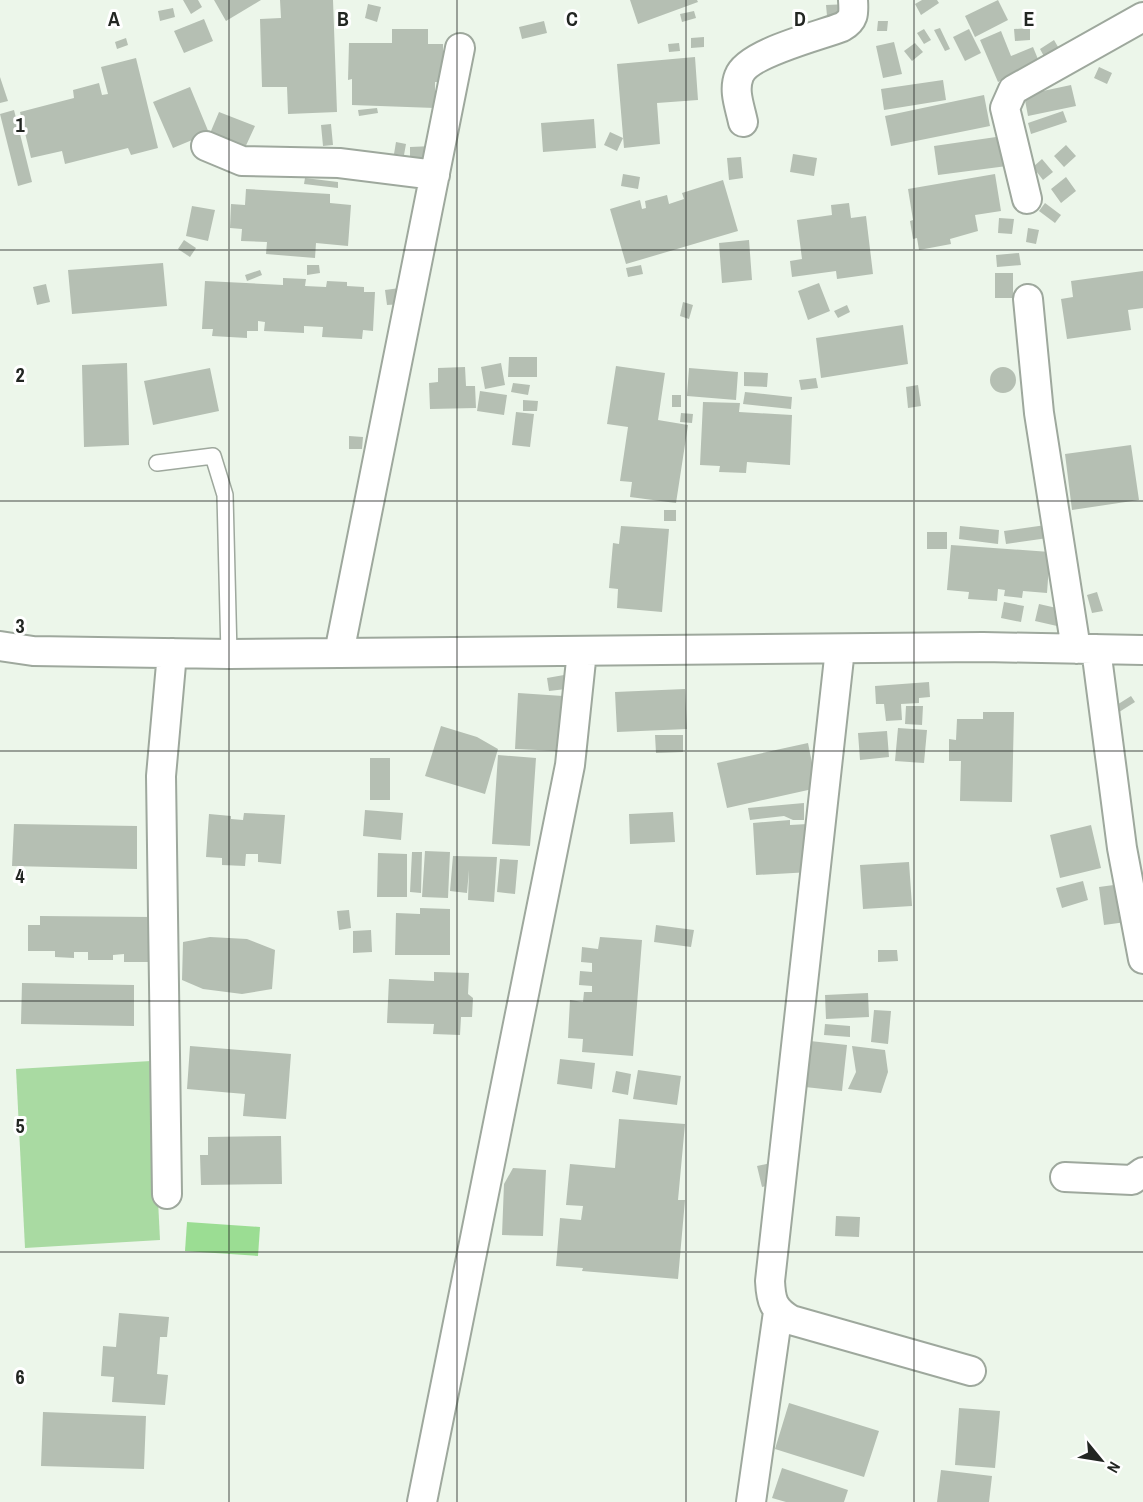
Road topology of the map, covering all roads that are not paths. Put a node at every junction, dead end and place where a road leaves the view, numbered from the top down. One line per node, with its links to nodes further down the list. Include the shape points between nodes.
1 (853, 0): 4 (street, via 854,15 842,27 761,56 742,70 736,89)
2 (1143, 16): 7 (street, via 1020,86 1008,98 1005,108)
3 (460, 48): 6 (street)
4 (743, 122)
5 (206, 146): 6 (street, via 242,161 339,163)
6 (435, 175): 16 (street)
7 (1027, 199)
8 (1028, 299): 11 (street, via 1039,413)
9 (157, 462): 17 (lane, via 213,456 225,495)
10 (0, 646): 15 (street, via 33,651)
11 (1086, 649): 12 (street); 13 (street); 18 (street)
12 (840, 650): 14 (street); 22 (street, via 770,1281 772,1302)
13 (1143, 650)
14 (582, 651): 16 (street); 24 (street, via 570,765)
15 (172, 652): 17 (street); 21 (street, via 161,776)
16 (339, 653): 17 (street)
17 (229, 654)
18 (1143, 959)
19 (1143, 1172): 20 (street, via 1132,1180)
20 (1065, 1177)
21 (167, 1194)
22 (778, 1312): 23 (street, via 790,1320); 25 (street)
23 (971, 1371)
24 (422, 1502)
25 (751, 1502)

